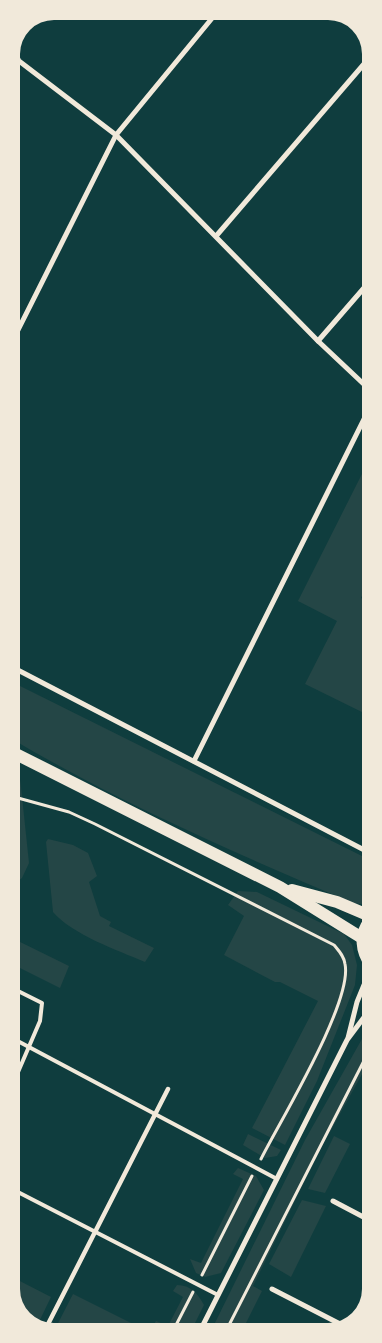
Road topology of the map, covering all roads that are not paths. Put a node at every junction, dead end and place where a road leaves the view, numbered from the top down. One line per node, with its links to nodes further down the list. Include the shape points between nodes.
1 (211, 20): 4 (street)
2 (20, 62): 4 (street)
3 (362, 66): 5 (street)
4 (116, 135): 5 (street); 7 (street)
5 (217, 235): 8 (street)
6 (362, 290): 8 (street)
7 (20, 328)
8 (318, 341): 9 (street)
9 (362, 382)
10 (362, 423): 13 (street)
11 (20, 671): 13 (street)
12 (20, 756): 15 (main road)
13 (194, 761): 14 (street)
14 (362, 849)
15 (280, 887): 16 (main road, via 338,902); 17 (main road)
16 (362, 912)
17 (362, 938): 18 (main road)
18 (362, 948)
19 (362, 989): 22 (street)
20 (20, 992): 24 (lane, via 42,1003 40,1022)
21 (362, 1019): 22 (street)
22 (347, 1040): 28 (street)
23 (20, 1042): 24 (lane)
24 (30, 1048): 25 (lane); 27 (lane)
25 (20, 1069)
26 (168, 1089): 27 (street)
27 (155, 1114): 28 (lane); 32 (street)
28 (277, 1179): 34 (street)
29 (20, 1192): 32 (lane)
30 (333, 1200): 31 (street)
31 (362, 1215)
32 (95, 1232): 34 (lane); 35 (street)
33 (272, 1289): 36 (street)
34 (218, 1295): 37 (street)
35 (49, 1322)
36 (335, 1322)
37 (204, 1323)

